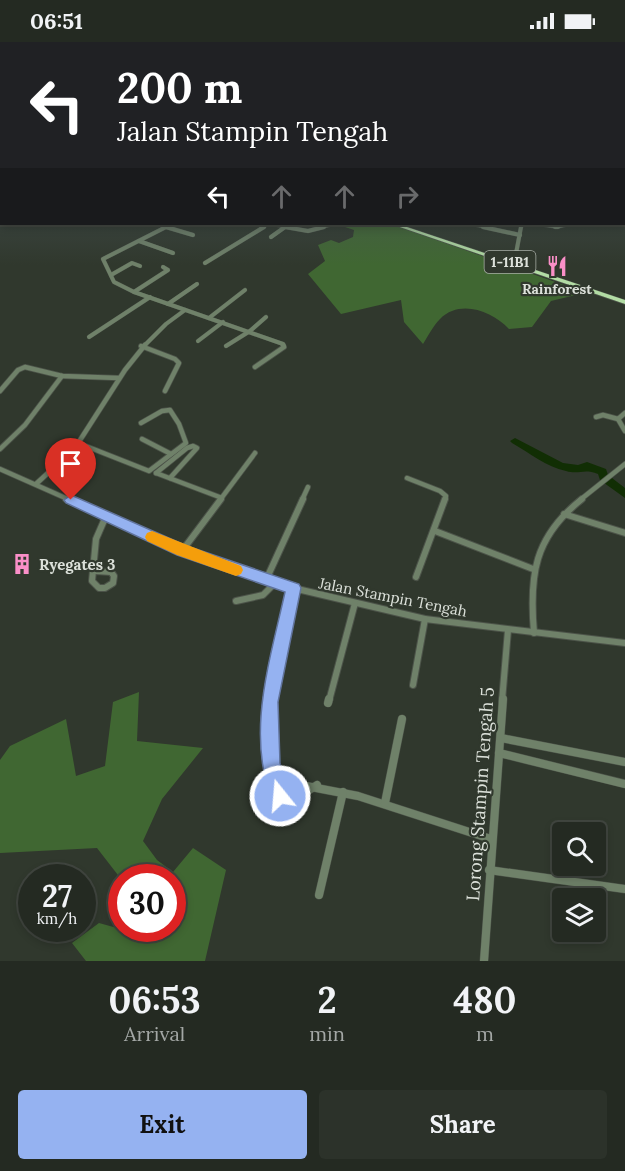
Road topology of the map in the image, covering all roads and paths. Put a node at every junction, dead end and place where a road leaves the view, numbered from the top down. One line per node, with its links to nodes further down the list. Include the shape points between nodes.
1 (169, 225): 11 (street)
2 (267, 225): 23 (street)
3 (274, 225): 12 (street)
4 (330, 225): 12 (street, via 308,231)
5 (399, 225): 31 (highway, 1-11B1)
6 (415, 225): 20 (highway)
7 (476, 225): 13 (street)
8 (522, 225): 16 (street)
9 (543, 225): 10 (street)
10 (565, 225)
11 (166, 227): 14 (street); 18 (street)
12 (285, 227): 17 (street)
13 (490, 228): 15 (street); 16 (street)
14 (192, 235)
15 (487, 235)
16 (520, 235): 20 (street)
17 (272, 237)
18 (139, 241): 19 (street); 26 (street, via 103,259)
19 (173, 254)
20 (515, 259): 31 (highway)
21 (123, 261): 22 (street)
22 (132, 263): 24 (street); 26 (street)
23 (205, 263)
24 (140, 266)
25 (163, 267): 29 (street, via 168,270)
26 (111, 275): 29 (street, via 114,282)
27 (197, 284): 32 (street)
28 (245, 290): 35 (street)
29 (134, 292): 30 (street)
30 (150, 297): 32 (street); 38 (street)
31 (625, 300)
32 (168, 304): 33 (street)
33 (185, 310): 35 (street); 40 (street)
34 (266, 317): 37 (street)
35 (209, 318): 36 (street)
36 (223, 322): 37 (street); 39 (street)
37 (250, 331): 41 (street); 42 (street, via 280,341 284,347)
38 (89, 337)
39 (198, 341)
40 (141, 346): 44 (street); 46 (street, via 178,363)
41 (226, 346)
42 (255, 367)
43 (62, 376): 44 (street); 45 (street, via 25,367); 54 (street, via 25,425)
44 (119, 378): 53 (street)
45 (0, 391)
46 (165, 391)
47 (625, 414): 49 (street)
48 (596, 417): 49 (street)
49 (618, 419): 51 (street)
50 (141, 423): 56 (street, via 162,411 172,411 186,443)
51 (625, 431)
52 (142, 439): 56 (street)
53 (78, 443): 56 (street, via 149,471); 62 (street)
54 (0, 449)
55 (255, 453): 64 (street)
56 (171, 454)
57 (625, 464): 61 (street)
58 (0, 470): 62 (street, Jalan Stampin Tengah)
59 (170, 478): 59 (street, via 196,451 197,448 190,446 156,473); 64 (street)
60 (407, 478): 67 (street, via 444,493 446,498)
61 (609, 478): 65 (street)
62 (36, 484): 66 (street, Jalan Stampin Tengah)
63 (308, 486): 73 (street)
64 (222, 498): 69 (street)
65 (564, 514): 68 (street); 70 (street, via 548,536)
66 (106, 516): 69 (street, Jalan Stampin Tengah); 71 (street, via 95,548)
67 (435, 531): 70 (street); 72 (street)
68 (625, 533)
69 (182, 551): 73 (street, Jalan Stampin Tengah)
70 (533, 569): 80 (street)
71 (96, 571)
72 (416, 577)
73 (266, 580): 74 (street, Jalan Stampin Tengah)
74 (275, 583): 75 (street, Jalan Stampin Tengah); 76 (street, via 262,596)
75 (293, 588): 77 (street, Jalan Stampin Tengah); 88 (street, via 269,702 269,754)
76 (236, 601)
77 (355, 603): 78 (street, Jalan Stampin Tengah); 83 (street)
78 (425, 619): 79 (street, Jalan Stampin Tengah); 82 (street)
79 (508, 630): 80 (street, Jalan Stampin Tengah); 85 (street, Lorong Stampin Tengah 5)
80 (534, 633): 81 (street, Jalan Stampin Tengah)
81 (625, 643)
82 (413, 685)
83 (328, 703)
84 (402, 719): 92 (street)
85 (501, 738): 86 (street, Lorong Stampin Tengah 5); 87 (street)
86 (498, 753): 89 (street); 93 (street, Lorong Stampin Tengah 5)
87 (625, 762)
88 (275, 780): 90 (street); 90 (street, via 284,801 292,801)
89 (625, 784)
90 (317, 785): 91 (street)
91 (343, 792): 92 (street); 96 (street)
92 (385, 803): 93 (street)
93 (491, 839): 94 (street, Lorong Stampin Tengah 5)
94 (489, 870): 95 (street); 97 (street, Lorong Stampin Tengah 5)
95 (625, 889)
96 (319, 895)
97 (484, 961)

